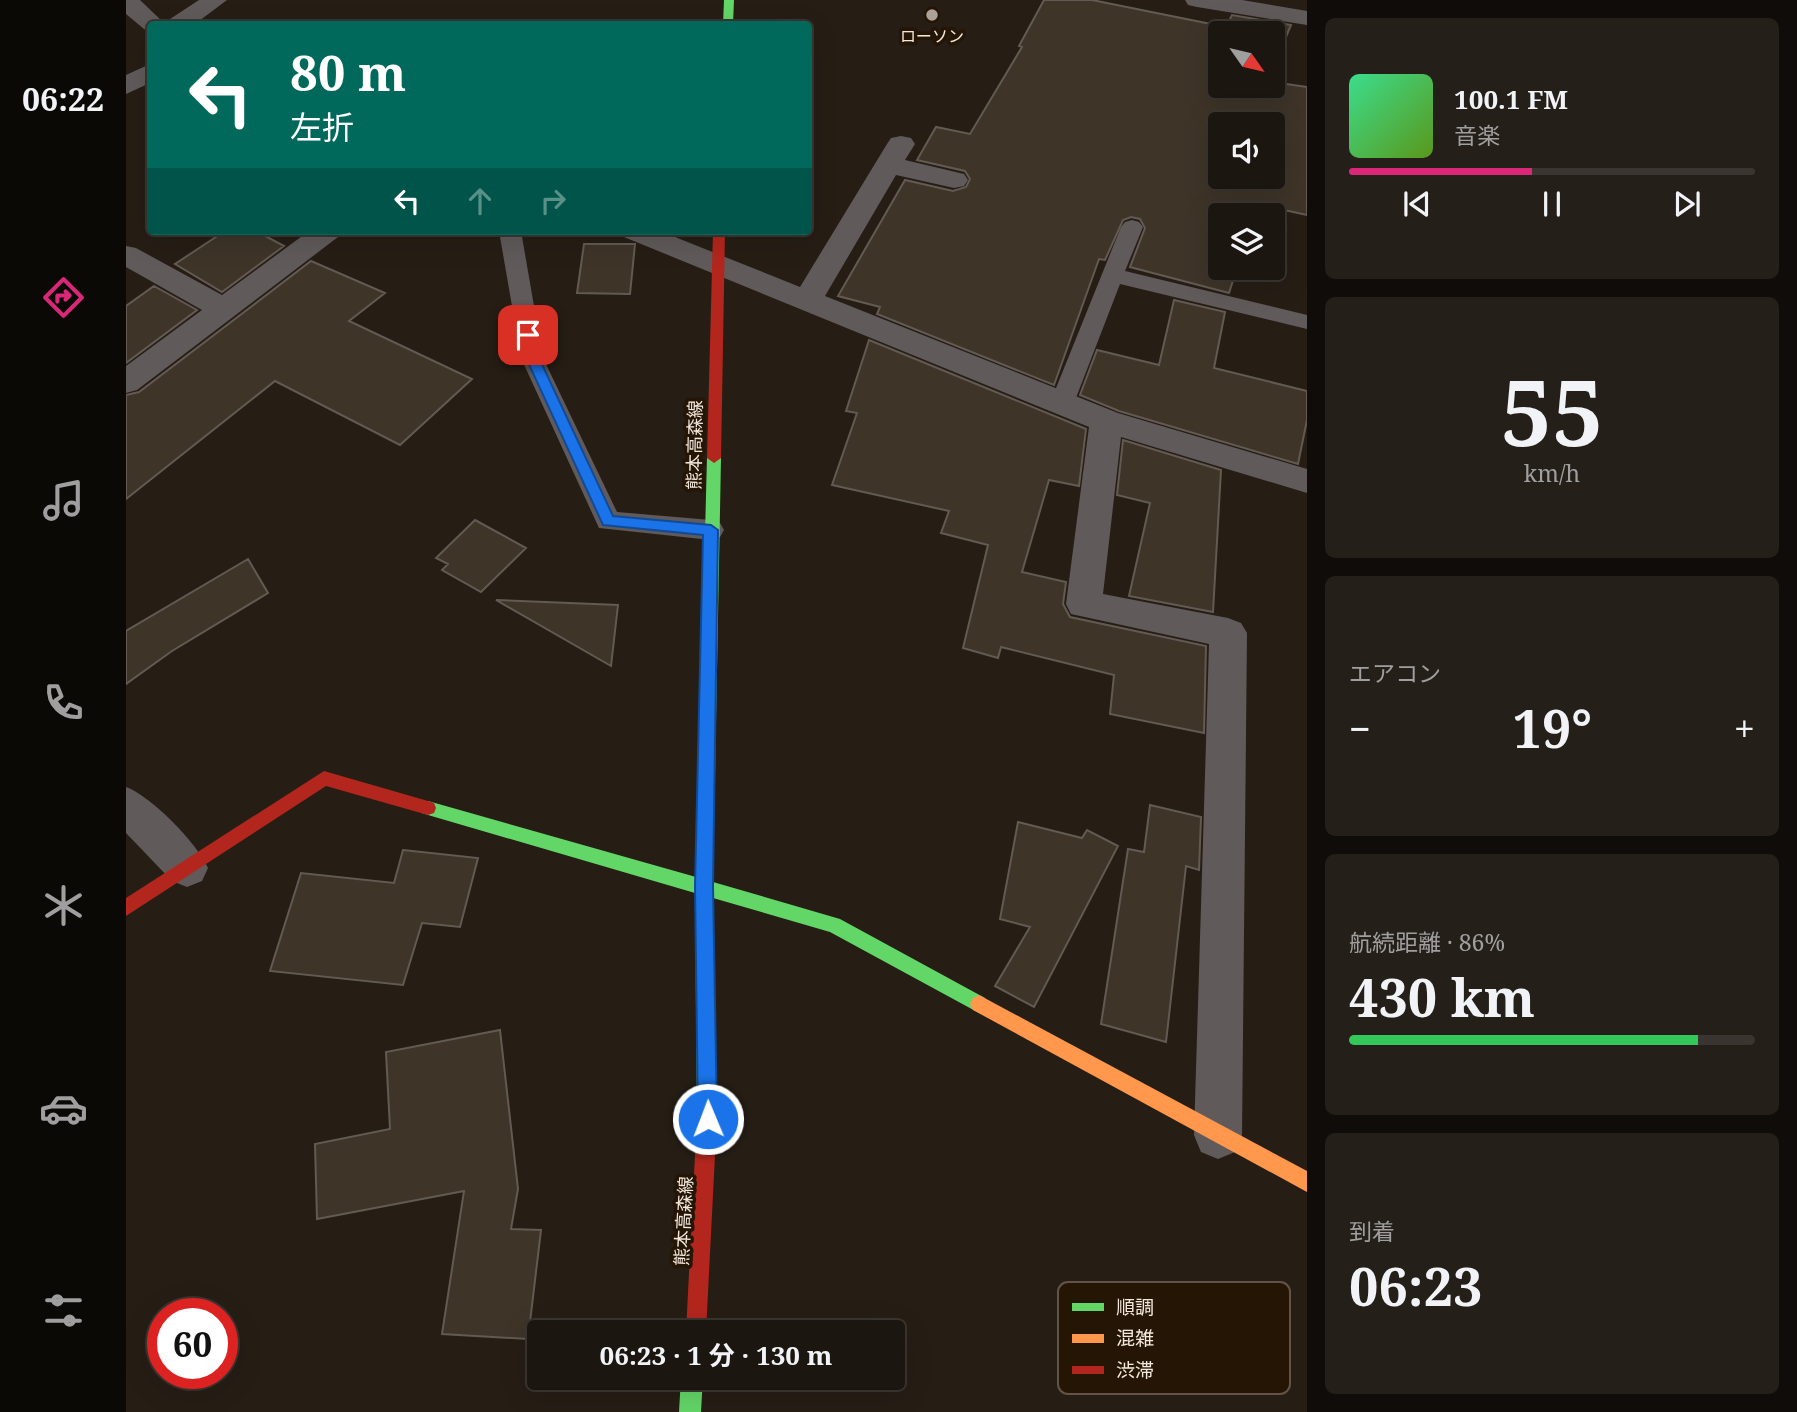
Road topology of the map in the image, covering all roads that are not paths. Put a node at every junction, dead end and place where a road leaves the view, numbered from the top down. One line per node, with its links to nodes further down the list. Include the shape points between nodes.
1 (215, 0): 7 (street)
2 (729, 0): 8 (main road)
3 (1198, 0): 5 (street)
4 (126, 1): 6 (street)
5 (1307, 18)
6 (149, 21)
7 (184, 21)
8 (728, 21)
9 (147, 74): 10 (street)
10 (126, 86)
11 (954, 180): 20 (street, via 895,154)
12 (1132, 227): 19 (lane)
13 (323, 235): 21 (street)
14 (511, 235): 27 (lane, via 532,358 608,521)
15 (644, 235): 18 (street)
16 (719, 235): 18 (main road, 熊本高森線)
17 (126, 255): 21 (street)
18 (717, 264): 20 (street); 27 (main road, 熊本高森線)
19 (1114, 275): 22 (lane); 24 (lane)
20 (808, 299): 24 (street)
21 (224, 309): 23 (street)
22 (1307, 322)
23 (126, 382)
24 (1062, 403): 25 (street)
25 (1106, 421): 26 (street); 32 (street, via 1084,604 1227,633)
26 (1307, 481)
27 (711, 530): 30 (main road, 熊本高森線)
28 (126, 805): 29 (street)
29 (187, 869): 30 (main road, via 324,778); 31 (main road)
30 (704, 886): 32 (main road, via 834,925); 34 (main road, 熊本高森線, via 708,1119)
31 (126, 908)
32 (1219, 1135): 33 (main road)
33 (1307, 1182)
34 (697, 1320)
35 (691, 1390): 36 (main road)
36 (690, 1412)

